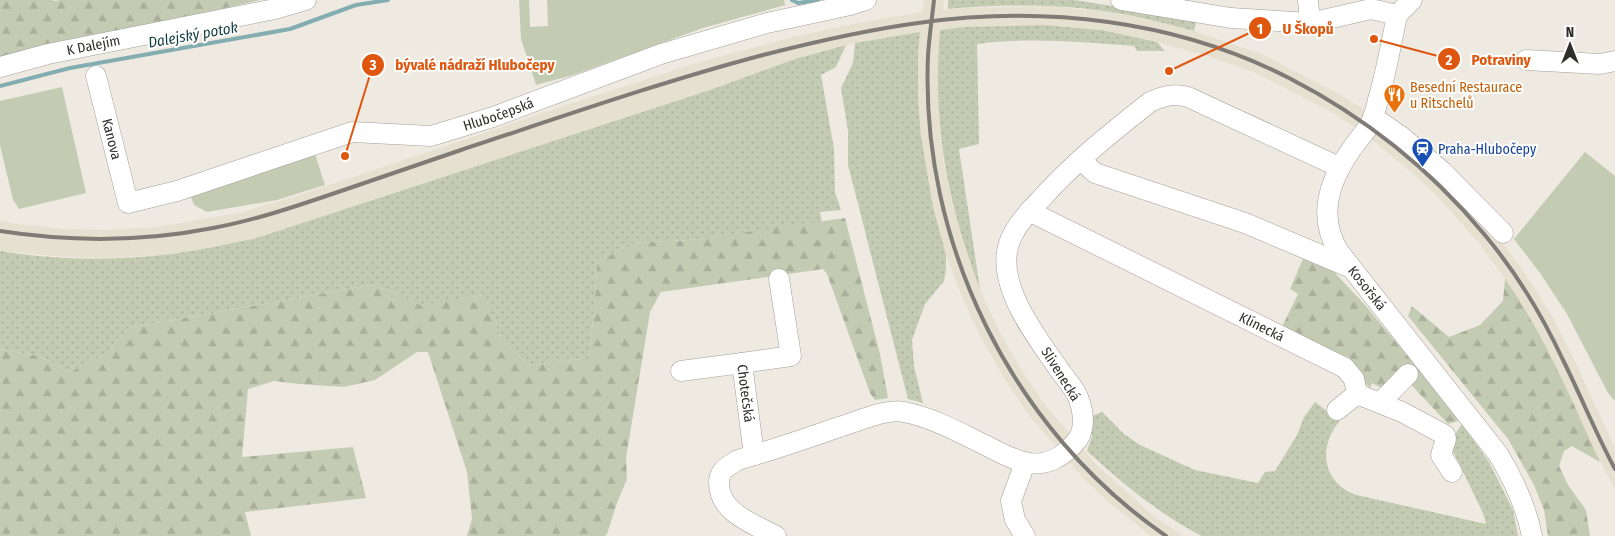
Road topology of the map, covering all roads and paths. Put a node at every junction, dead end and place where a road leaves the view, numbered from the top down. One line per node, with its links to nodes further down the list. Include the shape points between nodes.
1 (306, 0): 10 (street, K Dalejím)
2 (866, 0): 15 (street, Hlubočepská, via 767,23 662,54 494,117 431,136 352,132 177,191)
3 (1121, 0): 7 (street, via 1231,18)
4 (1308, 0): 7 (street)
5 (1412, 0): 6 (street)
6 (1397, 15): 7 (street, via 1371,9); 12 (street, Kosořská)
7 (1310, 23)
8 (1526, 60): 9 (street, via 1600,64)
9 (1615, 60)
10 (0, 67)
11 (96, 76): 15 (street, Kanova)
12 (1373, 117): 14 (street, Kosořská); 17 (street, via 1443,172)
13 (1081, 160): 14 (street, Slivenecká, via 1150,102 1166,95 1181,95); 16 (street, Slivenecká, via 1060,177); 18 (street, via 1095,172 1245,223)
14 (1339, 167): 18 (street, Kosořská, via 1329,194 1328,229)
15 (128, 203)
16 (1030, 211): 23 (street, Klínecká, via 1345,368 1354,379); 27 (street, Slivenecká, via 1011,237 1007,252 1010,286 1017,304 1078,396 1083,423 1077,440 1059,458 1045,463)
17 (1503, 233)
18 (1351, 268): 31 (street, Kosořská, via 1498,454 1522,502)
19 (779, 279): 20 (street, via 791,356)
20 (742, 363): 21 (street, Chotečská); 26 (street, Chotečská)
21 (681, 371)
22 (1408, 374): 24 (street)
23 (1357, 394): 24 (street); 25 (street)
24 (1380, 403): 28 (street, via 1444,435 1446,439 1441,455)
25 (1337, 410)
26 (754, 455): 27 (street, Slivenecká, via 875,416 901,411 944,424); 29 (street, Slivenecká, via 722,470 719,489 726,505 740,517)
27 (1025, 463): 30 (street, via 1011,501 1015,520)
28 (1452, 472)
29 (776, 536)
30 (1024, 536)
31 (1532, 536)

